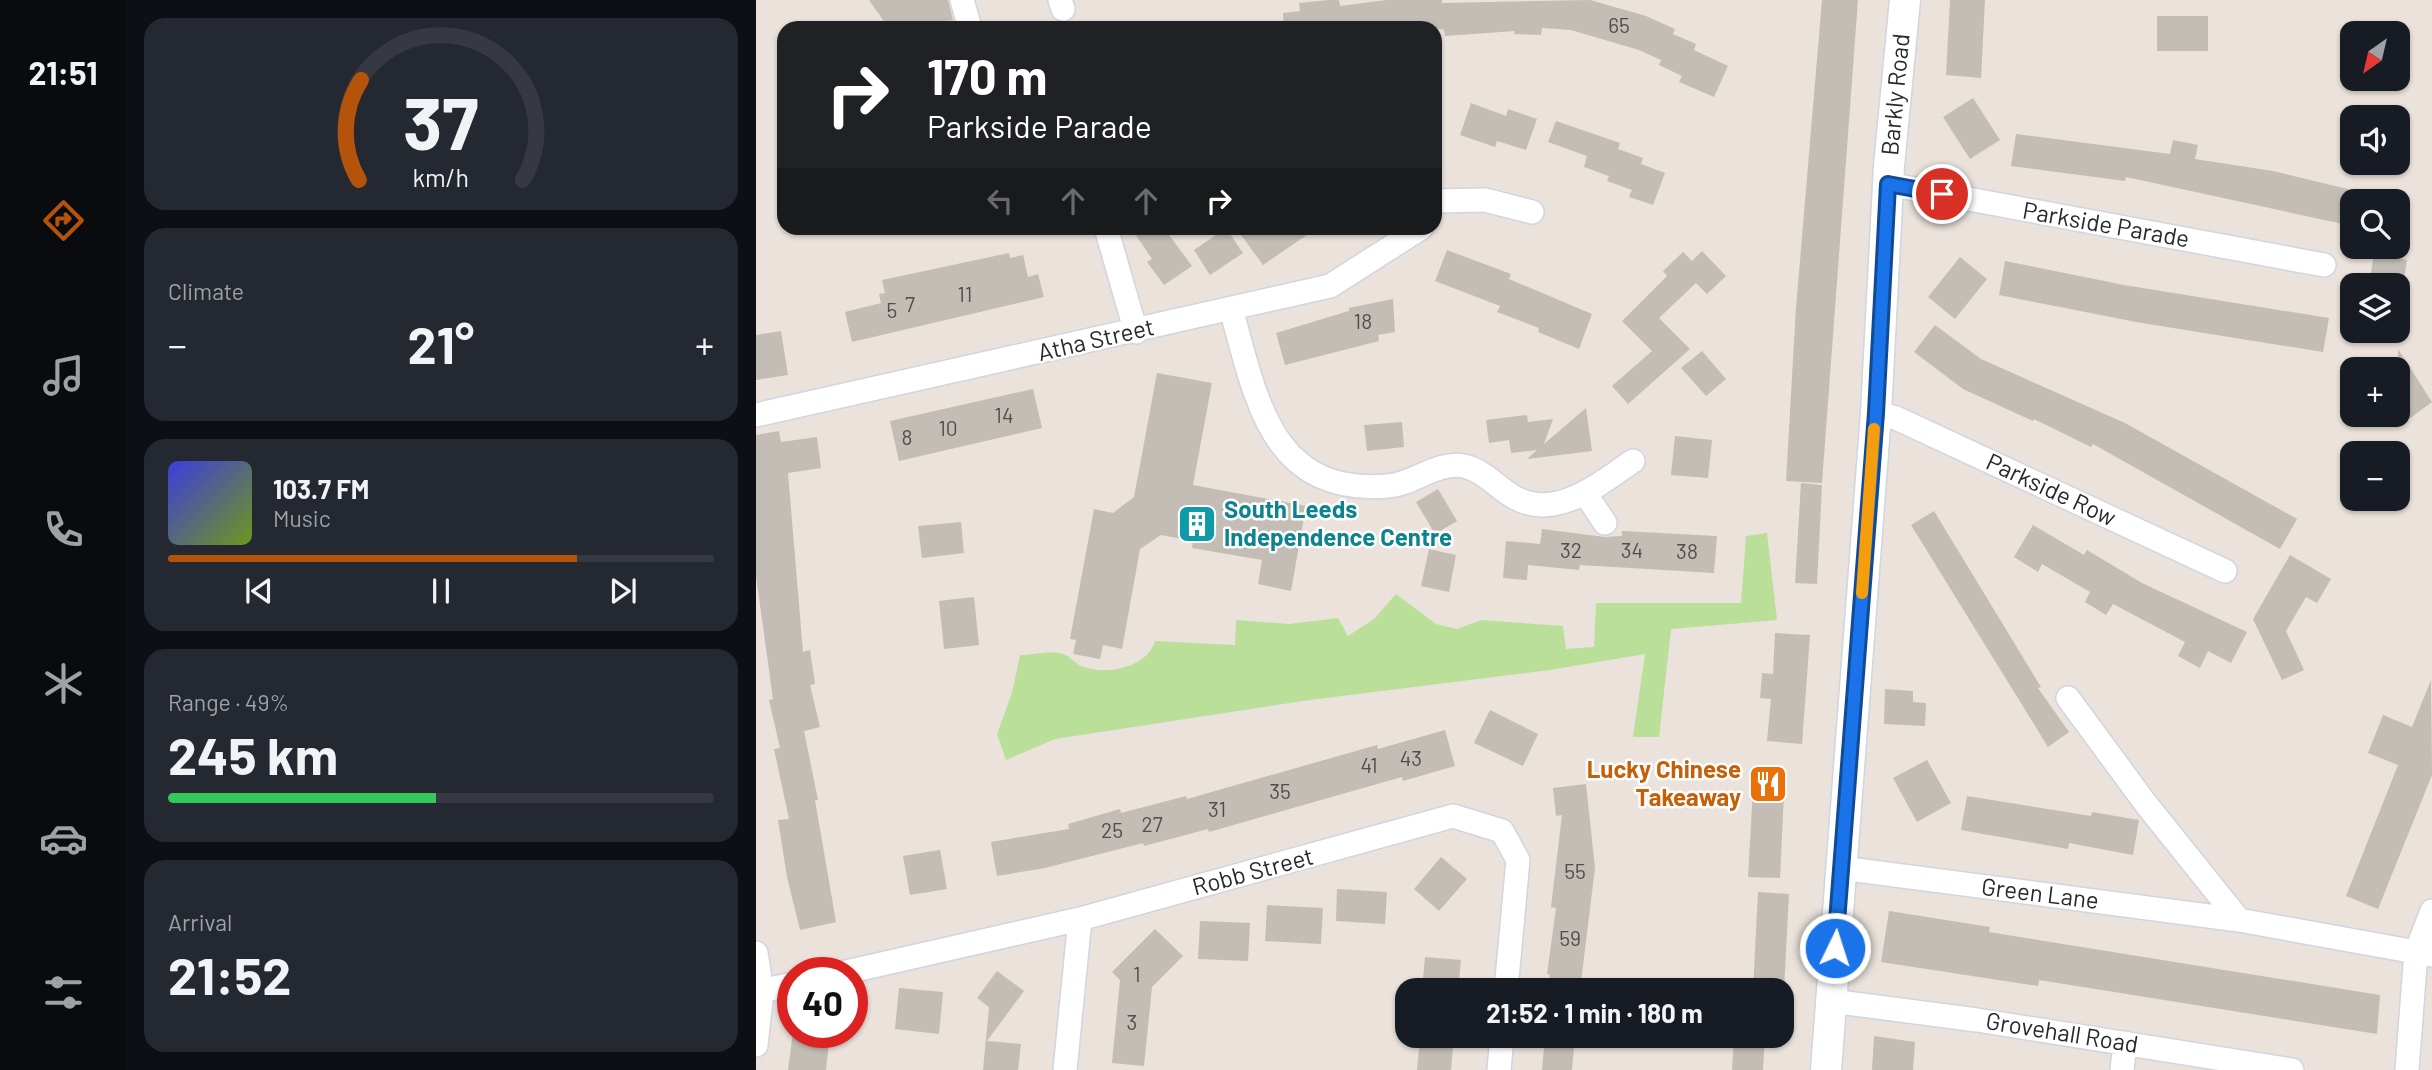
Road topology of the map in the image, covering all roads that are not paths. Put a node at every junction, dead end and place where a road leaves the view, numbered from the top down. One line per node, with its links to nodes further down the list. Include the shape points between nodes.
1 (962, 0): 3 (street)
2 (1905, 0): 4 (street, Barkly Road)
3 (968, 21)
4 (1888, 184): 9 (street, Parkside Parade); 12 (street, Barkly Road)
5 (1442, 201): 6 (street, via 1485,200)
6 (1532, 212)
7 (1108, 235): 11 (street)
8 (1410, 235): 10 (street, Atha Street, via 1330,286)
9 (2324, 265)
10 (1231, 309): 11 (street, Atha Street); 15 (street, via 1258,404 1272,435 1295,460 1324,478 1357,487 1391,486 1444,467 1462,466 1533,504 1556,504)
11 (1136, 332): 13 (street, Atha Street)
12 (1876, 413): 17 (street, Parkside Row, via 1896,418); 19 (street, Barkly Road)
13 (756, 415)
14 (1633, 461): 15 (street)
15 (1586, 493): 16 (street)
16 (1605, 523)
17 (2225, 571)
18 (2068, 698): 22 (street)
19 (1841, 868): 22 (street, Green Lane); 29 (street, Barkly Road)
20 (2432, 911): 24 (street)
21 (1080, 919): 25 (street, Robb Street); 26 (street, Robb Street, via 1453,816 1502,831 1518,860); 33 (street)
22 (2239, 920): 24 (street, Green Lane)
23 (756, 953): 28 (street)
24 (2424, 954): 38 (street)
25 (868, 967)
26 (1507, 978)
27 (777, 988): 28 (street)
28 (759, 992): 31 (street)
29 (1831, 1001): 30 (street, Grovehall Road); 35 (street, Barkly Road)
30 (2124, 1042): 36 (street); 37 (street, Grovehall Road)
31 (756, 1045)
32 (1501, 1048): 34 (street)
33 (1065, 1070)
34 (1499, 1070)
35 (1826, 1070)
36 (2122, 1070)
37 (2292, 1070)
38 (2407, 1070)

